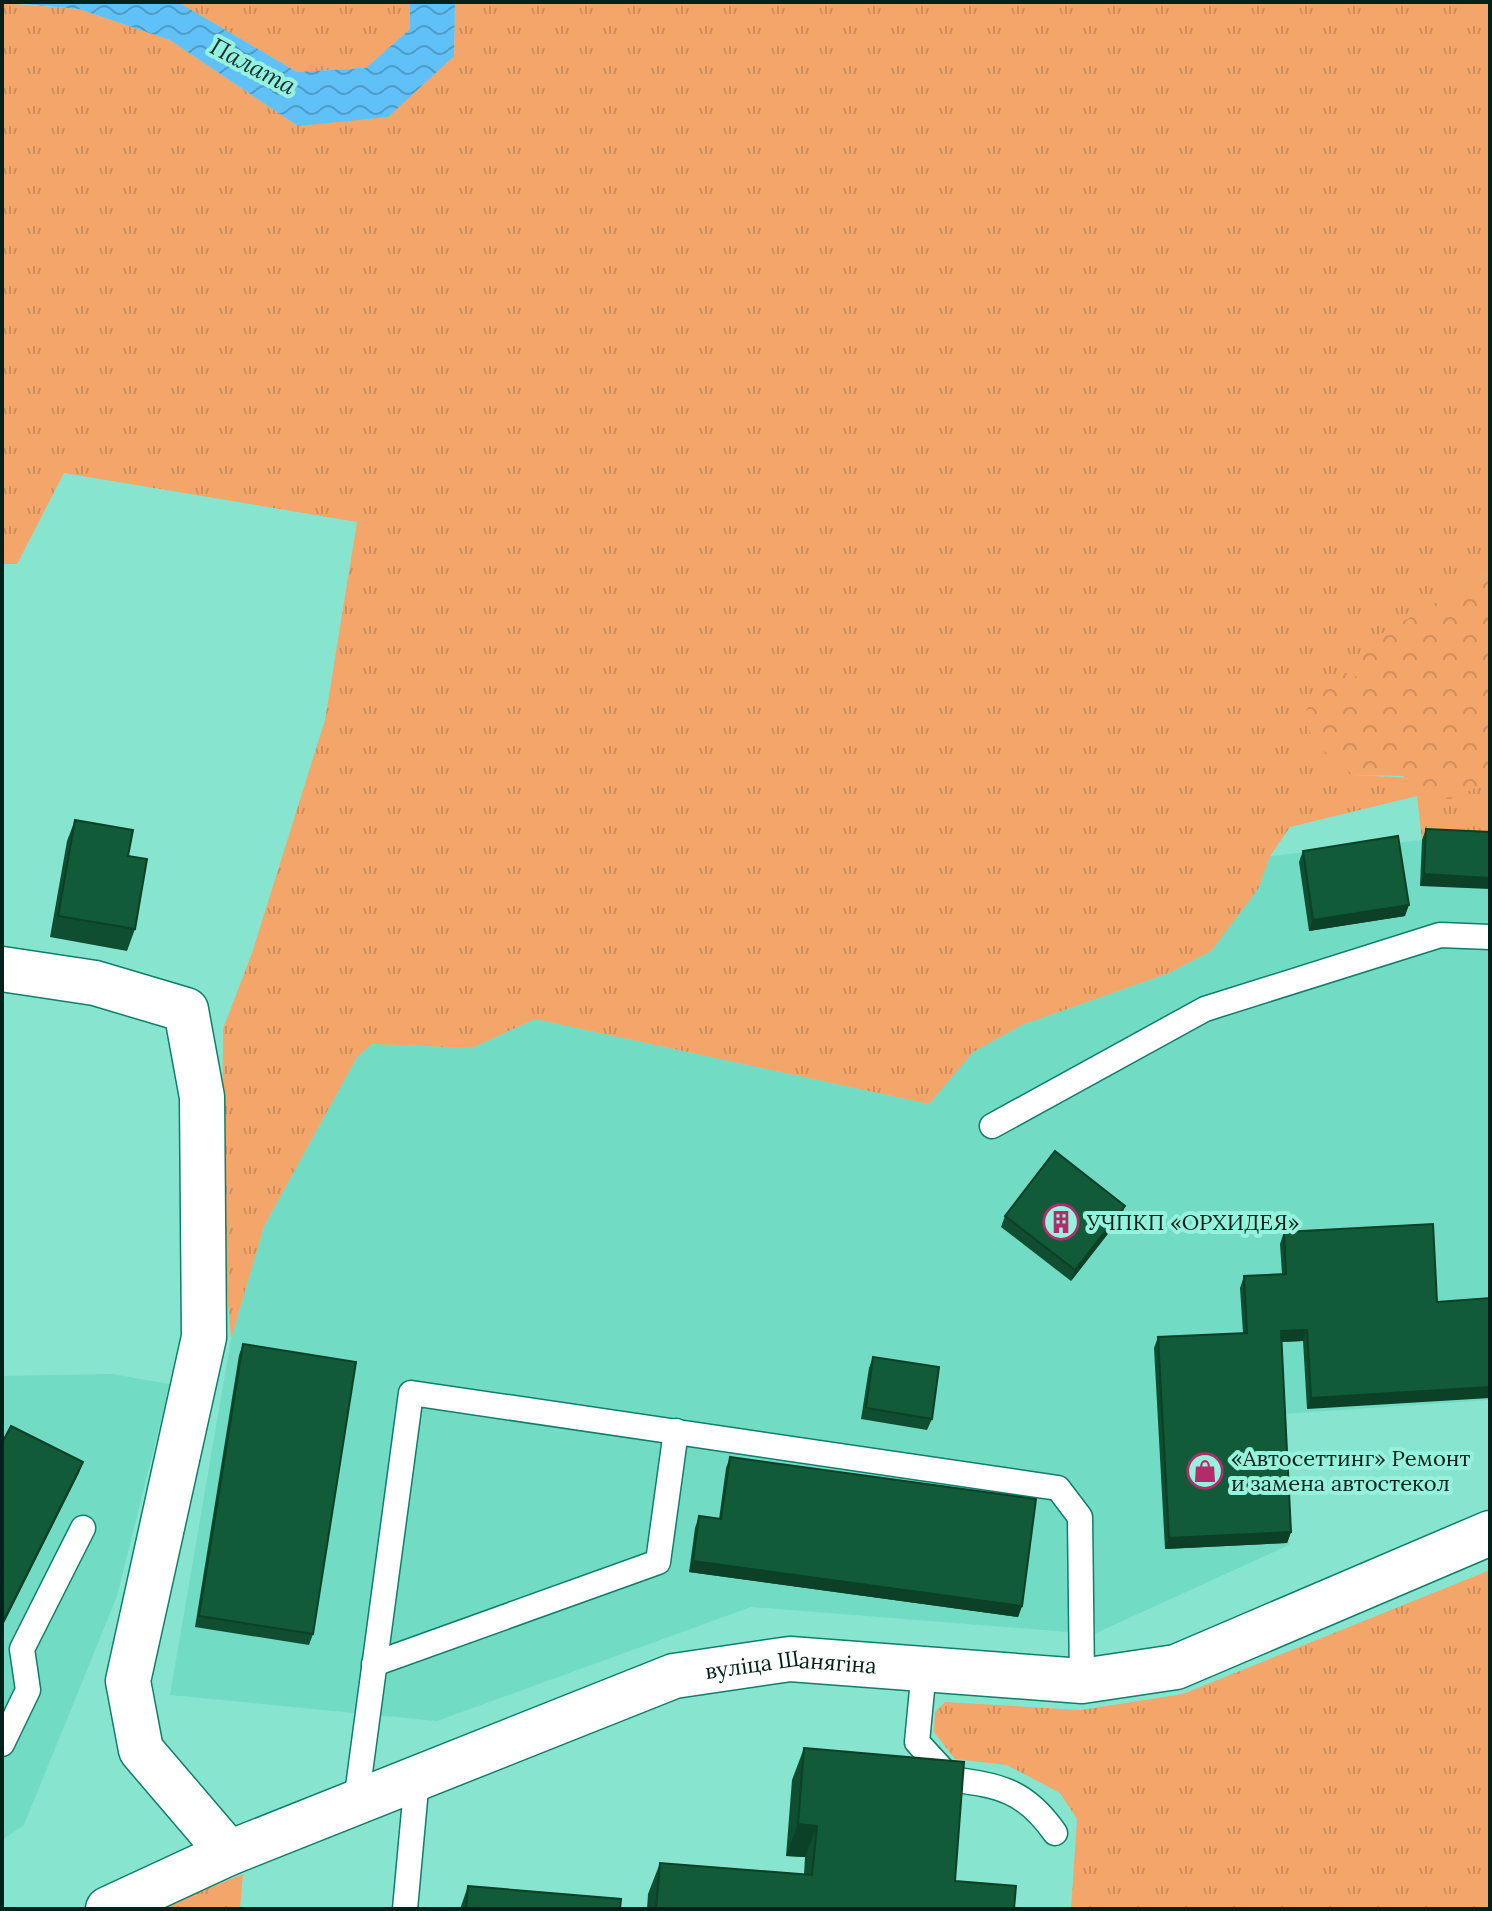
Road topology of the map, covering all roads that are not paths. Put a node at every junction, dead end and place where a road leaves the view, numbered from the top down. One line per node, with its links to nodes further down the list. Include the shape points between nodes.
1 (1490, 937): 3 (lane, via 1440,935 1205,1009)
2 (2, 969): 14 (street, via 95,983 186,1010 202,1097 204,1337 128,1681 141,1750)
3 (992, 1126)
4 (676, 1431): 7 (lane, via 658,1562); 7 (lane, via 411,1393); 9 (lane, via 1058,1488 1080,1517)
5 (83, 1528): 10 (lane, via 22,1649 28,1690)
6 (1490, 1533): 9 (street, вуліца Шанягіна, via 1176,1667)
7 (374, 1664): 12 (lane)
8 (924, 1669): 9 (street, вуліца Шанягіна); 11 (street, вуліца Шанягіна, via 790,1659 674,1676); 13 (lane, via 917,1742 951,1779 1002,1786 1037,1808)
9 (1082, 1681)
10 (2, 1744)
11 (417, 1778): 12 (street, вуліца Шанягіна); 16 (lane)
12 (356, 1802): 14 (street, вуліца Шанягіна)
13 (1055, 1833)
14 (229, 1853): 15 (street, вуліца Шанягіна)
15 (108, 1909)
16 (405, 1909)

